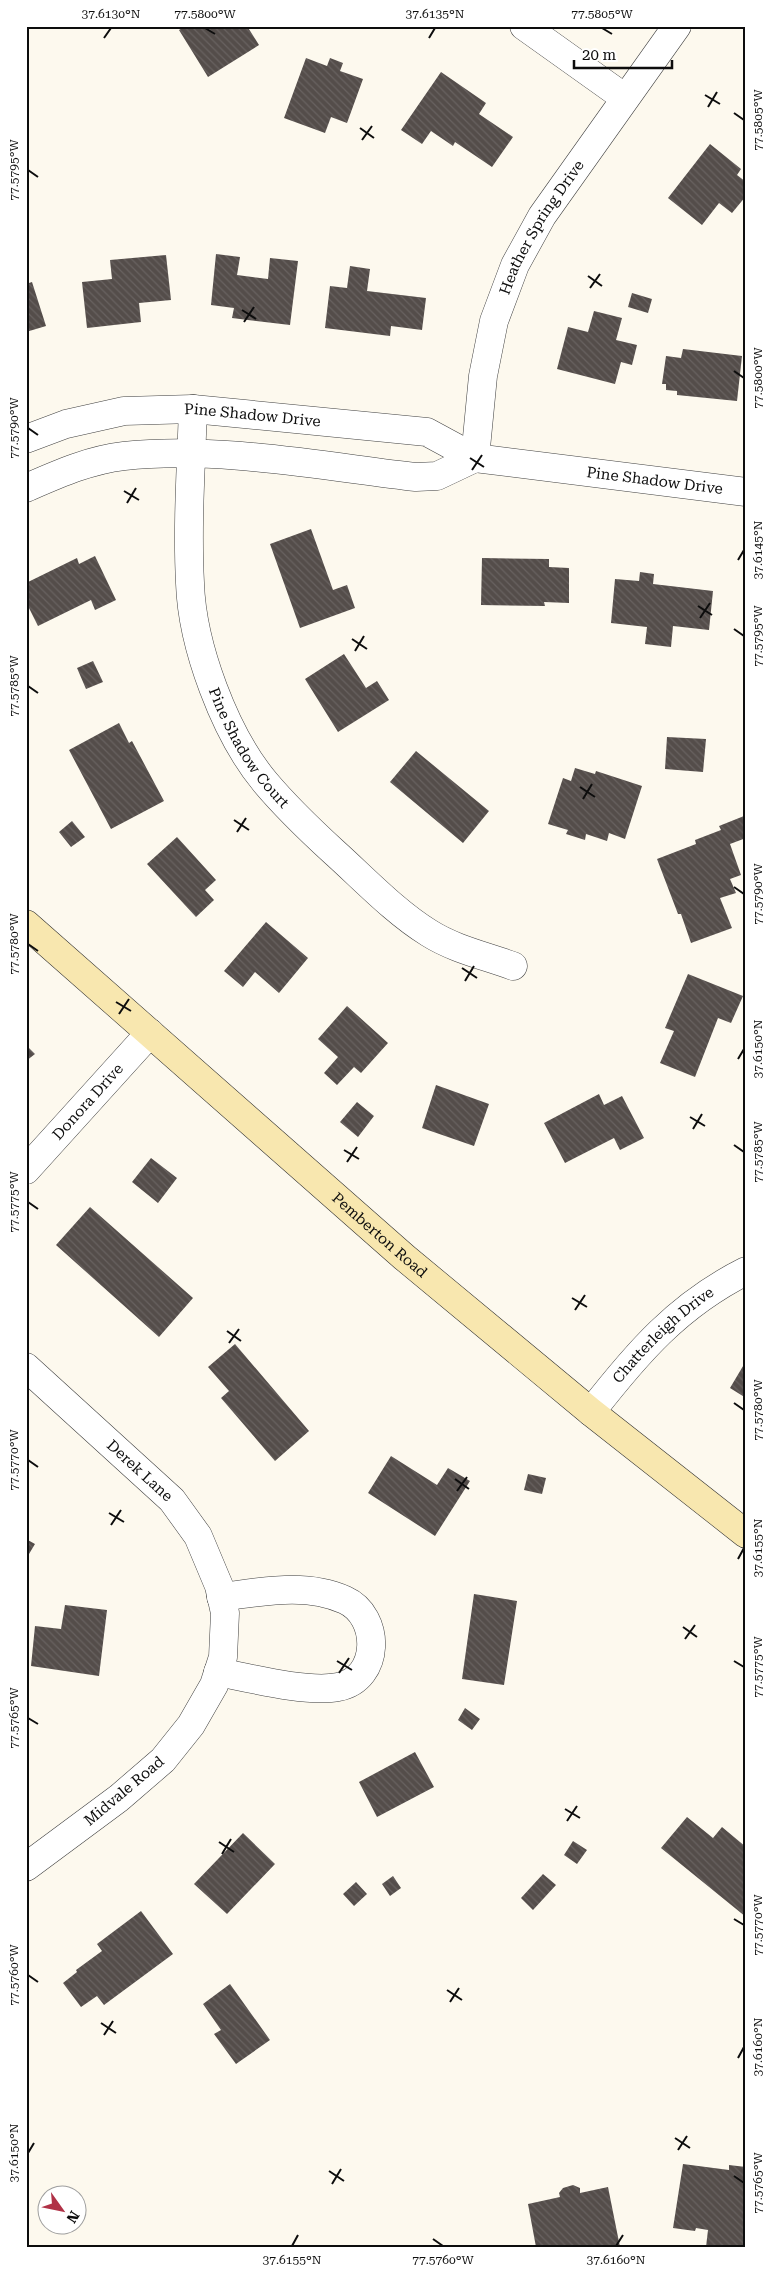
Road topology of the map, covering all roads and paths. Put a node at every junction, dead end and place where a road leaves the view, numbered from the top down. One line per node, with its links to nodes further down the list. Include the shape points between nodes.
1 (524, 26): 3 (street)
2 (677, 26): 3 (street, Heather Spring Drive)
3 (626, 98): 7 (street, Heather Spring Drive, via 542,216 515,265 494,321 483,376)
4 (193, 410): 5 (street, Pine Shadow Drive, via 124,411 66,424); 6 (street, Pine Shadow Court); 7 (street, Pine Shadow Drive, via 427,432)
5 (26, 439)
6 (191, 453): 7 (street, via 416,477 437,476); 8 (street, via 123,456 76,467); 11 (street, Pine Shadow Court, via 189,558 192,608 208,676 235,737 264,781 302,822 379,893 435,937)
7 (475, 458): 9 (street, Pine Shadow Drive)
8 (26, 488)
9 (746, 492)
10 (26, 924): 12 (street, Pemberton Road)
11 (513, 966)
12 (150, 1033): 13 (street, Donora Drive); 16 (street, Pemberton Road, via 404,1257)
13 (26, 1170)
14 (746, 1271): 16 (street, Chatterleigh Drive, via 716,1286 656,1333)
15 (26, 1367): 18 (street, Derek Lane, via 172,1500 198,1536)
16 (591, 1412): 17 (street, Pemberton Road)
17 (746, 1534)
18 (221, 1597): 19 (street, Midvale Road, via 225,1613 223,1657); 19 (street, via 286,1590 317,1592 345,1600 358,1608 367,1622 372,1642 366,1667 354,1680 339,1687 262,1682)
19 (218, 1672): 20 (street, Midvale Road, via 191,1725 162,1760 119,1798)
20 (26, 1867)

